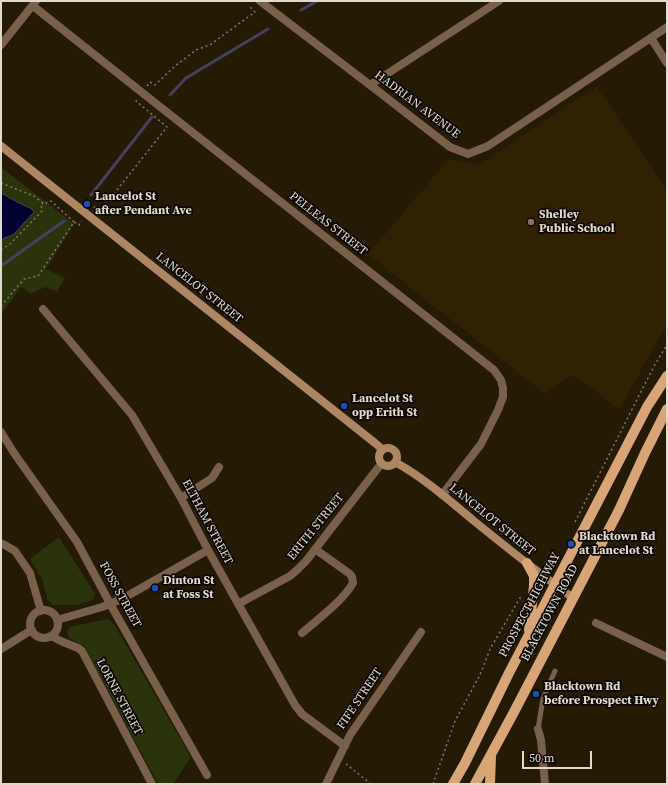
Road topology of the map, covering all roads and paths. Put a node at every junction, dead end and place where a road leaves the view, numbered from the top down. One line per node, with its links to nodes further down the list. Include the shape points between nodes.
1 (260, 1): 10 (street, HADRIAN AVENUE)
2 (499, 1): 10 (street)
3 (35, 3): 7 (street); 29 (street, PELLEAS STREET, via 148,98 498,374 503,397 498,410 481,444)
4 (251, 8): 9 (path, via 255,12 210,45 196,50 155,85)
5 (667, 27): 6 (street, HADRIAN AVENUE)
6 (651, 38): 8 (street); 10 (street, HADRIAN AVENUE, via 488,146 468,154 450,147)
7 (1, 45)
8 (667, 64)
9 (150, 82)
10 (370, 85)
11 (136, 102): 15 (path, via 166,126 101,210)
12 (1, 146): 25 (street, LANCELOT STREET)
13 (1, 183): 14 (path, via 34,196)
14 (44, 204): 16 (path, via 51,201); 18 (path, via 41,204 42,211)
15 (96, 206)
16 (74, 222): 17 (path); 19 (path, via 38,276 24,279)
17 (79, 225)
18 (1, 250)
19 (1, 306)
20 (43, 309): 30 (street, ELTHAM STREET, via 132,415)
21 (667, 345): 31 (path)
22 (667, 376): 36 (main road, PROSPECT HIGHWAY, via 647,407)
23 (667, 409): 38 (main road, BLACKTOWN ROAD)
24 (1, 432): 39 (street, FOSS STREET, via 77,542)
25 (382, 449): 26 (street, via 389,447 395,451); 27 (street, via 378,455)
26 (395, 462): 27 (street, via 387,466); 29 (street, LANCELOT STREET)
27 (381, 464): 33 (street, ERITH STREET)
28 (219, 467): 30 (street, via 212,478)
29 (442, 495): 35 (street, LANCELOT STREET)
30 (181, 498): 34 (street, ELTHAM STREET)
31 (574, 525)
32 (3, 544): 41 (street, via 15,551 30,573)
33 (315, 549): 40 (street, ERITH STREET, via 290,576); 46 (street, via 350,574 353,583 328,611)
34 (208, 550): 39 (street); 40 (street, ELTHAM STREET)
35 (527, 563): 36 (street, LANCELOT STREET); 48 (main road, via 534,576)
36 (556, 585): 38 (street, LANCELOT STREET); 48 (main road, PROSPECT HIGHWAY)
37 (527, 595): 60 (path, via 520,598 490,649 480,675 455,721)
38 (573, 598): 54 (main road, BLACKTOWN ROAD)
39 (111, 604): 42 (street); 56 (street, FOSS STREET)
40 (238, 604): 53 (street, ELTHAM STREET, via 298,710)
41 (41, 611): 42 (street, via 49,612); 44 (street, via 32,619)
42 (57, 620): 47 (street, via 57,629)
43 (596, 623): 50 (street)
44 (32, 630): 47 (street, via 43,638); 49 (street)
45 (421, 632): 53 (street, FIFE STREET)
46 (302, 633)
47 (52, 636): 57 (street, LORNE STREET, via 82,651)
48 (529, 636): 61 (main road, PROSPECT HIGHWAY)
49 (1, 649)
50 (667, 657)
51 (555, 671): 52 (lane, via 543,699)
52 (538, 729): 64 (street)
53 (344, 746): 58 (street, FIFE STREET)
54 (492, 752): 62 (main road, BLACKTOWN ROAD); 63 (main road)
55 (344, 763): 59 (path)
56 (207, 776)
57 (152, 784)
58 (326, 784)
59 (371, 784)
60 (433, 784)
61 (453, 784)
62 (475, 784)
63 (490, 784)
64 (545, 784)

